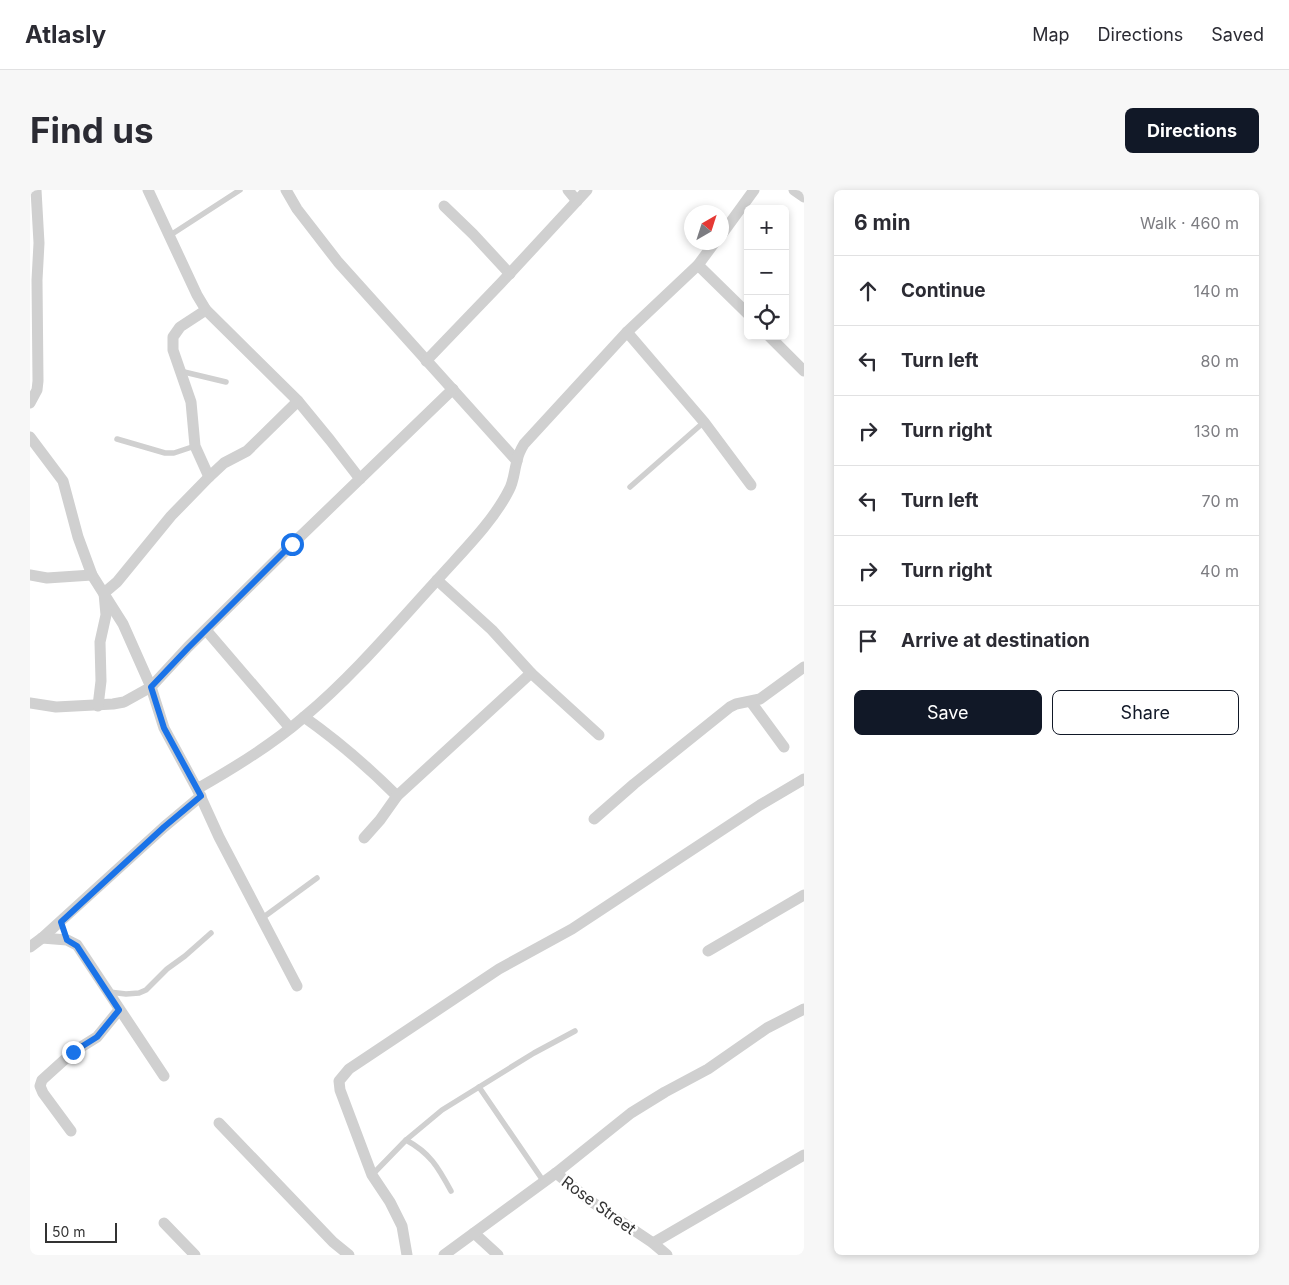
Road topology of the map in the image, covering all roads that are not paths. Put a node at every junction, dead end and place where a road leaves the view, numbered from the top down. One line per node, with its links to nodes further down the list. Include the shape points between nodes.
1 (36, 190): 27 (street, via 38,390)
2 (148, 190): 13 (street)
3 (240, 190): 13 (lane)
4 (286, 190): 21 (street, via 338,262)
5 (568, 190): 10 (street)
6 (587, 190): 10 (street)
7 (754, 190): 12 (street)
8 (794, 190): 9 (street)
9 (804, 197)
10 (577, 201): 16 (street)
11 (444, 206): 16 (street)
12 (729, 224)
13 (169, 236): 17 (street)
14 (709, 250): 15 (street)
15 (698, 265): 18 (street); 19 (street)
16 (510, 274): 21 (street)
17 (206, 310): 22 (street, via 188,320 173,337 173,350); 26 (street)
18 (744, 310)
19 (628, 332): 28 (street); 32 (street, via 524,444)
20 (773, 340): 23 (street)
21 (426, 360): 25 (street)
22 (180, 371): 24 (lane); 31 (street, via 192,402)
23 (804, 371)
24 (226, 382)
25 (453, 389): 32 (street); 34 (street)
26 (298, 402): 33 (street, via 247,451 224,463); 34 (street)
27 (30, 403)
28 (704, 422): 35 (street); 36 (lane)
29 (30, 437): 38 (street, via 63,481)
30 (117, 439): 31 (lane, via 164,453)
31 (195, 446): 33 (street)
32 (517, 460): 39 (street, via 509,490 497,511)
33 (209, 477): 40 (street)
34 (360, 479): 41 (street)
35 (751, 485)
36 (630, 487)
37 (30, 575): 38 (street, via 47,578)
38 (92, 575): 40 (street)
39 (438, 580): 43 (street, via 492,630); 48 (street)
40 (104, 593): 44 (street, via 123,624); 47 (street, via 106,615 100,642)
41 (206, 630): 44 (street); 49 (street)
42 (804, 666): 45 (street)
43 (531, 673): 50 (street); 54 (street)
44 (151, 687): 47 (street, via 124,702); 53 (street, via 164,728)
45 (751, 702): 51 (street); 55 (street, via 730,707)
46 (30, 703): 47 (street, via 56,707)
47 (98, 706)
48 (304, 718): 49 (street); 54 (street, via 370,769)
49 (290, 728): 53 (street)
50 (599, 735)
51 (784, 747)
52 (804, 779): 78 (street, via 572,929 499,969 349,1070 339,1081 340,1090)
53 (199, 793): 59 (street); 60 (street)
54 (397, 796): 56 (street)
55 (594, 820)
56 (364, 838)
57 (317, 878): 59 (lane)
58 (804, 896): 65 (street)
59 (261, 919): 66 (street)
60 (61, 922): 62 (street); 63 (street)
61 (211, 932): 67 (lane, via 146,990 139,994)
62 (42, 938): 63 (street); 64 (street)
63 (67, 940): 67 (street, via 77,946)
64 (30, 947)
65 (708, 951)
66 (297, 986)
67 (107, 992): 69 (street)
68 (804, 1009): 77 (street, via 767,1028 708,1069 631,1113)
69 (119, 1010): 71 (street); 74 (street, via 97,1037 73,1052 42,1080 43,1093)
70 (575, 1031): 72 (lane)
71 (164, 1076)
72 (479, 1087): 75 (lane, via 442,1110); 79 (lane)
73 (219, 1123): 85 (street)
74 (71, 1131)
75 (406, 1140): 78 (lane); 80 (lane, via 431,1158)
76 (804, 1156): 83 (street)
77 (556, 1174): 79 (street); 83 (street, Rose Street, via 607,1214)
78 (372, 1175): 86 (street, via 402,1226)
79 (544, 1182): 82 (street)
80 (451, 1191)
81 (164, 1223): 84 (street)
82 (474, 1233): 87 (street); 88 (street)
83 (653, 1244): 89 (street, Rose Street)
84 (195, 1255)
85 (349, 1255)
86 (406, 1255)
87 (444, 1255)
88 (498, 1255)
89 (666, 1255)

